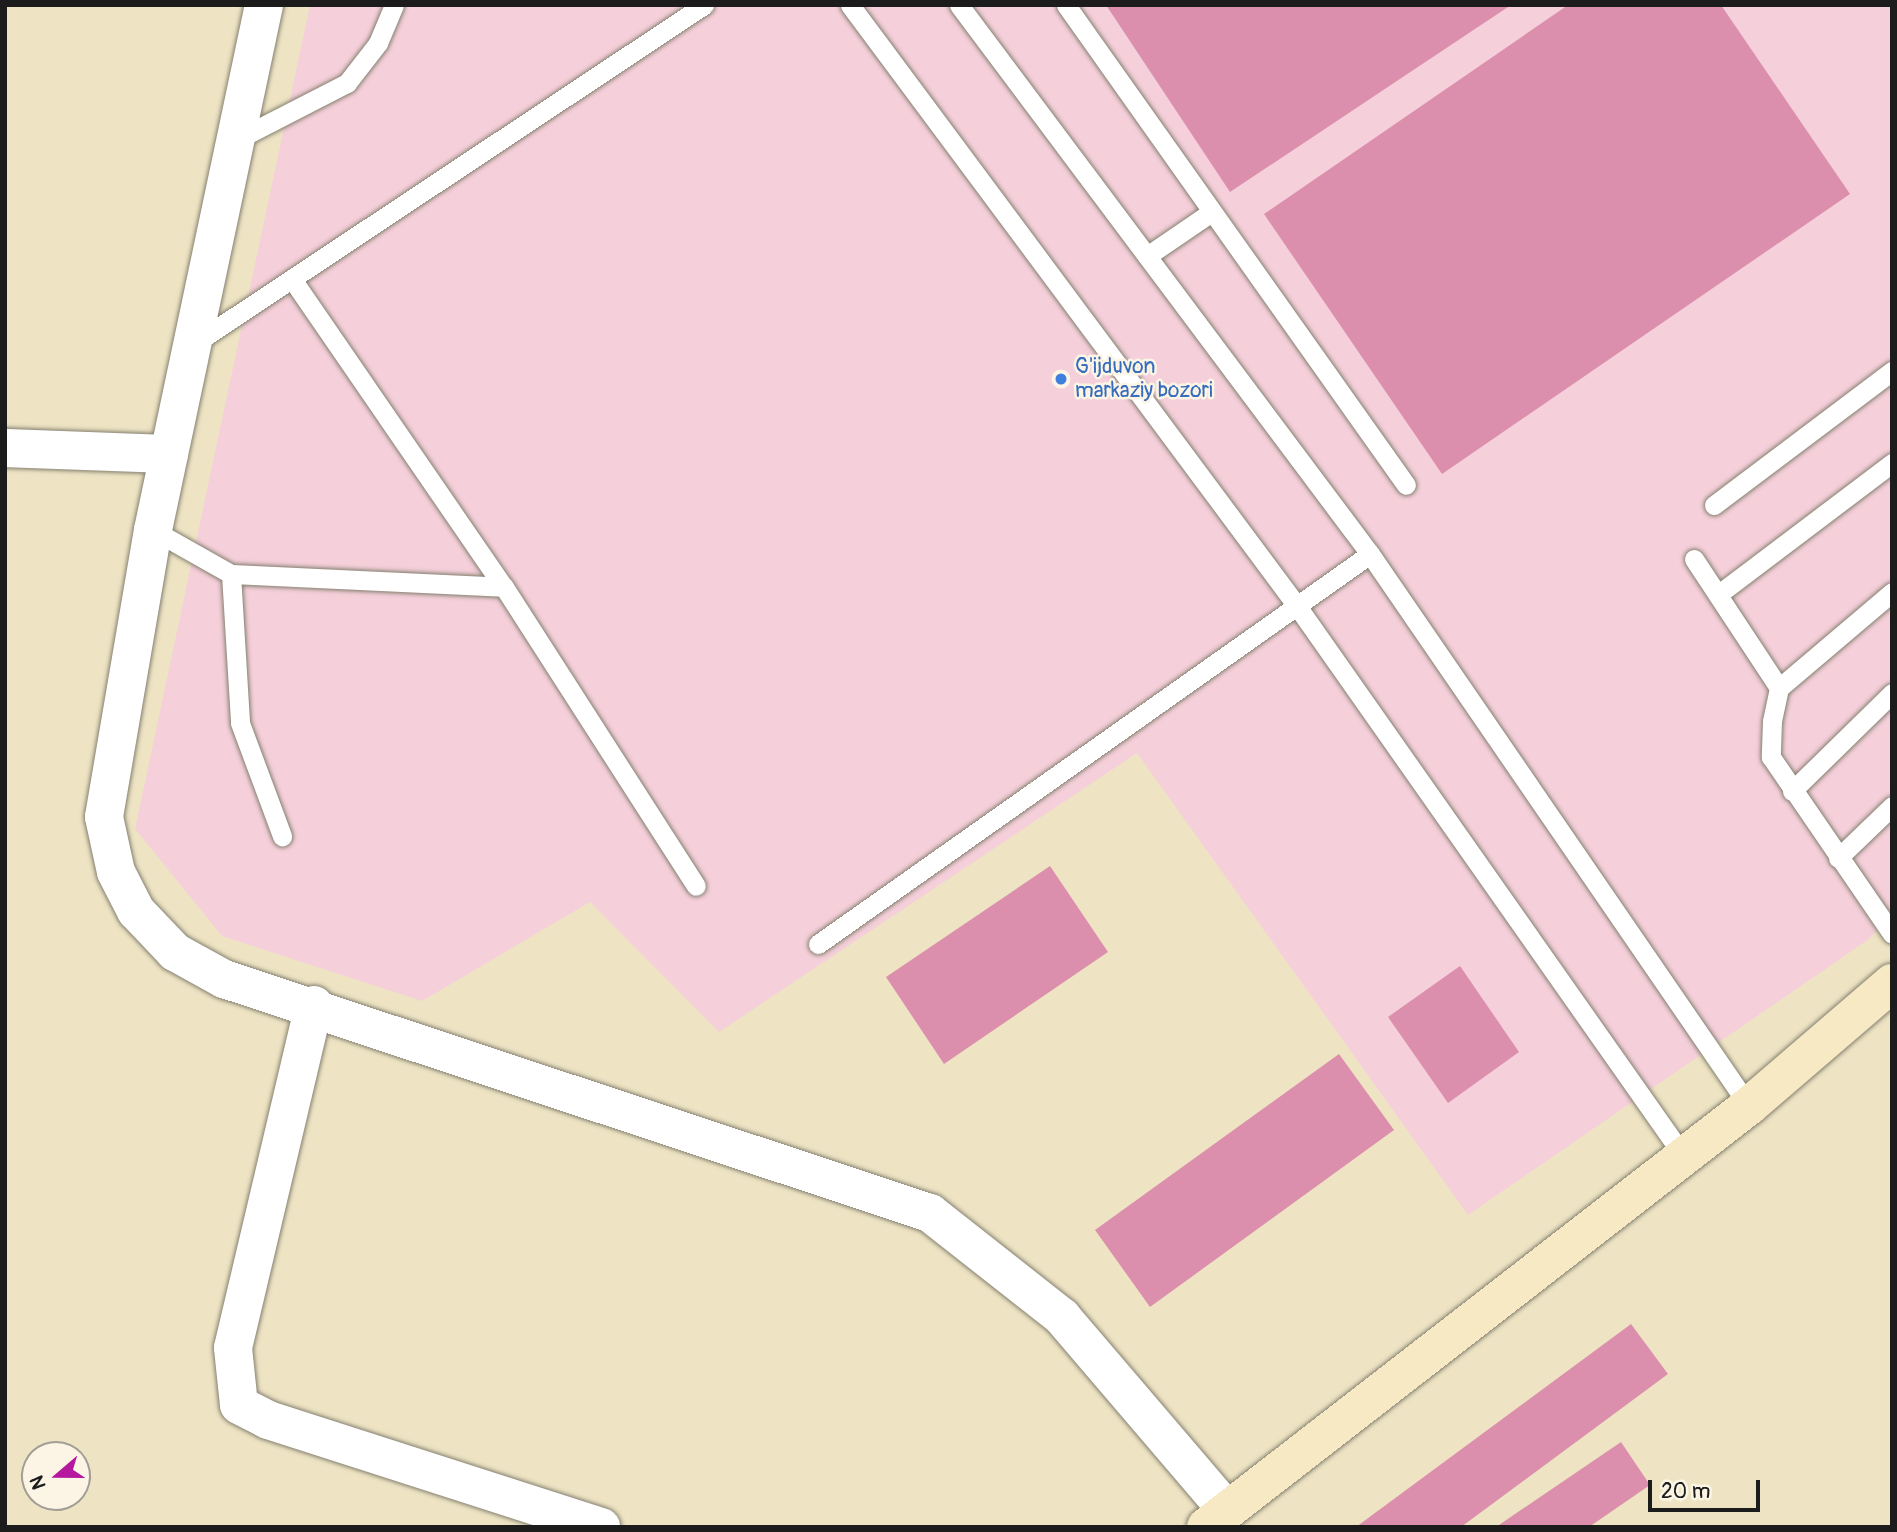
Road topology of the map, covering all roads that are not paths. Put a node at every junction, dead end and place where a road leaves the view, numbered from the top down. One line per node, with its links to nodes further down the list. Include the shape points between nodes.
1 (264, 5): 7 (street)
2 (394, 5): 7 (lane, via 378,43 347,83)
3 (704, 5): 10 (lane)
4 (850, 5): 25 (lane)
5 (959, 5): 9 (lane)
6 (1066, 5): 8 (lane)
7 (235, 141): 11 (street)
8 (1210, 213): 9 (lane); 16 (lane)
9 (1147, 256): 19 (lane)
10 (292, 279): 11 (lane); 22 (lane)
11 (192, 345): 14 (street)
12 (1892, 371): 17 (lane)
13 (5, 448): 14 (street)
14 (169, 454): 18 (street)
15 (1892, 463): 24 (lane)
16 (1406, 485)
17 (1714, 505)
18 (153, 530): 21 (lane); 36 (street, via 104,817 116,872 136,911 175,952 224,979)
19 (1370, 554): 25 (lane); 37 (lane)
20 (1695, 559): 24 (lane)
21 (231, 574): 22 (lane); 30 (lane, via 240,723)
22 (504, 587): 32 (lane)
23 (1892, 592): 26 (lane)
24 (1720, 593): 26 (lane)
25 (1297, 606): 34 (lane); 38 (lane)
26 (1779, 688): 28 (lane, via 1771,757)
27 (1892, 693): 28 (lane)
28 (1793, 791): 31 (lane)
29 (1892, 806): 31 (lane)
30 (282, 836)
31 (1838, 858): 33 (lane)
32 (696, 886)
33 (1892, 934)
34 (817, 944)
35 (1892, 983): 37 (main road)
36 (314, 1005): 39 (street, via 930,1213 1062,1317); 40 (street, via 233,1348 239,1405 268,1420)
37 (1749, 1107): 38 (main road)
38 (1685, 1157): 39 (main road)
39 (1217, 1518)
40 (601, 1527)

